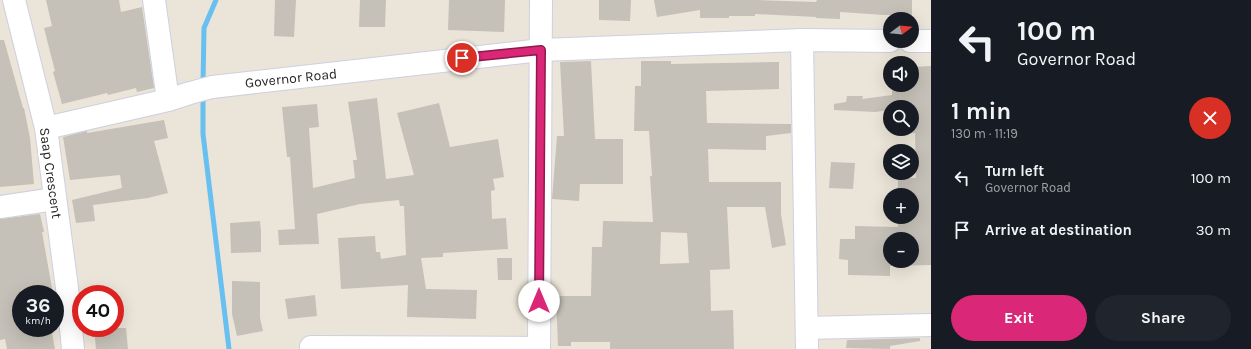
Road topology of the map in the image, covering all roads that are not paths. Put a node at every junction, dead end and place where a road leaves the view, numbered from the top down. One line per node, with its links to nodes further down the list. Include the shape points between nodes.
1 (14, 0): 10 (street, Saap Crescent)
2 (154, 0): 9 (street)
3 (541, 0): 8 (street)
4 (802, 40): 5 (street, Governor Road); 8 (street, Governor Road); 14 (street)
5 (883, 41)
6 (919, 41): 7 (street)
7 (931, 41)
8 (541, 50): 9 (street, Governor Road, via 212,87); 17 (street)
9 (168, 100): 10 (street, Governor Road)
10 (46, 128): 11 (street, Saap Crescent)
11 (55, 198): 12 (street); 16 (street, Saap Crescent)
12 (0, 207)
13 (931, 325): 14 (street)
14 (807, 338)
15 (311, 347): 17 (street)
16 (73, 349)
17 (539, 349)

